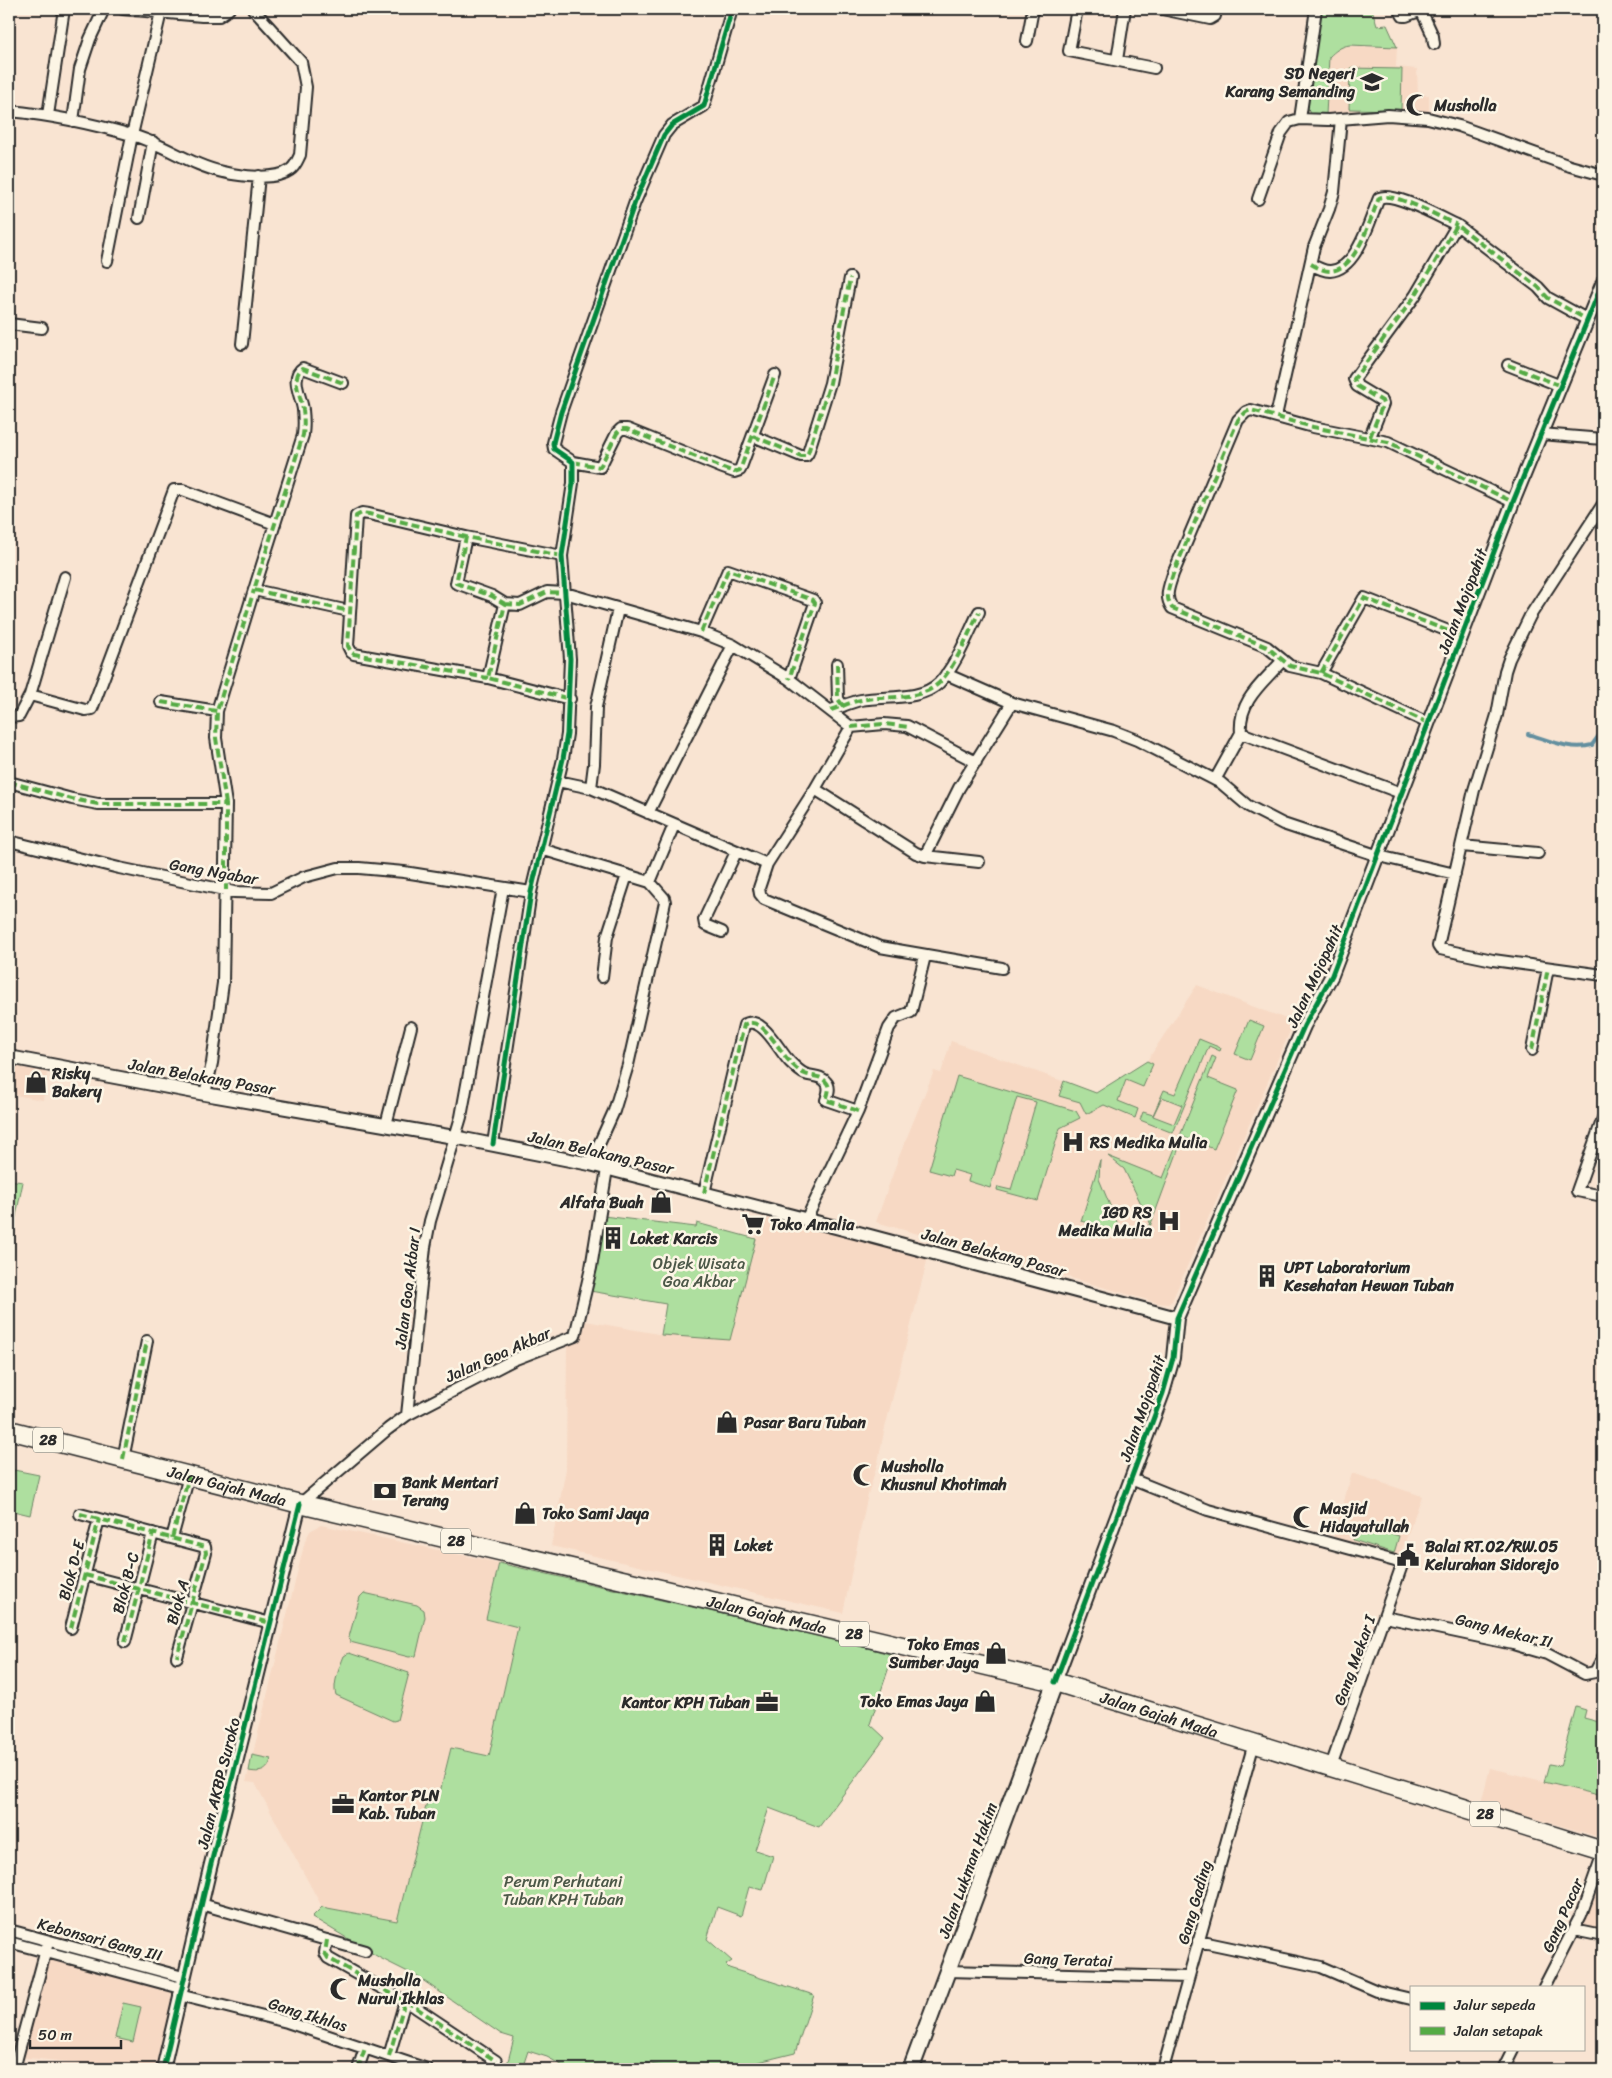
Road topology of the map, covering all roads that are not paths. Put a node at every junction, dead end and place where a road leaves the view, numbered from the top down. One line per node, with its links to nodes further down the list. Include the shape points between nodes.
1 (64, 9): 21 (street)
2 (104, 9): 24 (street, via 80,69)
3 (123, 9): 15 (street)
4 (229, 9): 15 (street, via 219,16)
5 (253, 9): 28 (street, via 302,62 306,87 300,155 296,164 282,174)
6 (732, 9): 49 (street, via 704,106 672,125 664,135 635,202 561,412 553,447)
7 (1033, 9): 16 (street)
8 (1077, 9): 18 (street, via 1069,51)
9 (1125, 9): 18 (street)
10 (1162, 9): 11 (street, via 1210,19)
11 (1216, 9)
12 (1316, 9): 22 (street)
13 (1399, 9): 14 (street, via 1403,16)
14 (1423, 10): 17 (street)
15 (161, 12): 25 (street)
16 (1027, 41)
17 (1434, 44)
18 (1116, 60): 19 (street)
19 (1154, 68)
20 (9, 111): 21 (street)
21 (48, 115): 24 (street)
22 (1300, 119): 23 (street); 29 (street, via 1289,122 1281,132)
23 (1341, 119): 27 (street, via 1388,115 1428,118); 33 (street, via 1334,192)
24 (73, 121): 25 (street)
25 (132, 136): 26 (street); 32 (street)
26 (153, 142): 28 (street, via 221,172); 30 (street)
27 (1603, 175)
28 (259, 176): 39 (street)
29 (1258, 199)
30 (139, 218)
31 (1457, 225): 33 (street, via 1396,198 1384,196 1379,198 1355,256 1334,270); 36 (street, via 1548,298); 47 (street, via 1415,296 1354,378 1357,386 1383,404)
32 (107, 261)
33 (1311, 264): 44 (street)
34 (850, 278): 46 (street, via 830,383 808,453 802,456)
35 (1603, 282): 36 (street, Jalan Mojopahit)
36 (1588, 320): 43 (street, Jalan Mojopahit)
37 (9, 324): 38 (street)
38 (42, 328)
39 (242, 344)
40 (1508, 365): 43 (street)
41 (774, 374): 46 (street)
42 (342, 383): 52 (street, via 303,368 300,370 296,386 303,409 304,429)
43 (1561, 386): 45 (street, Jalan Mojopahit)
44 (1276, 416): 47 (street, via 1313,427); 65 (street, via 1251,410 1238,420 1166,594 1172,608 1267,647)
45 (1541, 434): 48 (street); 50 (street, Jalan Mojopahit)
46 (753, 436): 49 (street, via 744,464 734,472 627,429 617,433 600,467)
47 (1370, 437): 50 (street, via 1388,442)
48 (1603, 439)
49 (573, 462): 54 (street)
50 (1513, 502): 63 (street, Jalan Mojopahit)
51 (1603, 504): 93 (street, via 1530,616 1509,659)
52 (275, 524): 56 (street); 71 (street, via 183,490 174,490 92,709 85,710)
53 (466, 537): 54 (street); 58 (street, via 456,583); 60 (street, via 357,514)
54 (562, 556): 57 (street)
55 (65, 577): 71 (street)
56 (254, 590): 60 (street); 77 (street)
57 (565, 593): 58 (street, via 547,592 520,605); 59 (street); 72 (street, via 570,642)
58 (505, 604): 69 (street)
59 (618, 609): 62 (street); 86 (street, via 596,707)
60 (349, 612): 69 (street, via 348,646 354,654)
61 (979, 612): 68 (street)
62 (701, 632): 64 (street); 70 (street, via 728,570 813,600 815,603)
63 (1461, 636): 67 (street, via 1364,598); 79 (street, Jalan Mojopahit)
64 (733, 644): 70 (street); 90 (street)
65 (1283, 660): 67 (street, via 1290,666); 81 (street, via 1243,708)
66 (837, 664): 75 (street, via 838,699)
67 (1321, 673): 79 (street)
68 (946, 674): 74 (street); 75 (street, via 937,684 909,696 859,700)
69 (488, 678): 72 (street)
70 (789, 679): 76 (street)
71 (30, 695): 78 (street, via 19,716)
72 (570, 699): 84 (street)
73 (161, 702): 77 (street)
74 (1012, 703): 82 (street); 83 (street, via 1114,731)
75 (843, 706): 76 (street)
76 (831, 710): 80 (street)
77 (217, 711): 89 (street, via 216,738)
78 (9, 716)
79 (1428, 723): 88 (street, Jalan Mojopahit)
80 (851, 727): 82 (street, via 907,726); 87 (street)
81 (1240, 733): 83 (street); 88 (street)
82 (976, 762): 97 (street, via 959,788)
83 (1215, 780): 98 (street, via 1248,806 1283,824)
84 (558, 781): 86 (street); 94 (street)
85 (9, 782): 89 (street, via 98,804)
86 (591, 788): 90 (street)
87 (815, 789): 97 (street); 100 (street)
88 (1401, 794): 98 (street, Jalan Mojopahit)
89 (226, 804): 105 (street)
90 (648, 813): 91 (street)
91 (674, 825): 95 (street); 103 (street)
92 (9, 841): 105 (street, Gang Ngabar)
93 (1462, 846): 96 (street); 101 (street)
94 (541, 849): 102 (street); 106 (street)
95 (736, 852): 100 (street); 107 (street, via 704,920 705,925)
96 (1538, 853)
97 (925, 856): 99 (street)
98 (1379, 856): 101 (street); 127 (street, Jalan Mojopahit, via 1332,975 1304,1026)
99 (979, 862)
100 (767, 864): 108 (street, via 759,888 764,899 868,944)
101 (1455, 874): 110 (street, via 1438,946 1440,949)
102 (627, 875): 103 (street); 112 (street, via 603,951)
103 (650, 882): 122 (street, via 665,902 628,1065 614,1111)
104 (503, 888): 105 (street, Gang Ngabar, via 404,872 338,868 304,877 272,893); 106 (street, Gang Ngabar); 120 (street, Jalan Goa Akbar I, via 465,1098)
105 (226, 890): 116 (street, via 223,983)
106 (531, 892): 121 (street)
107 (722, 932)
108 (925, 956): 109 (street); 117 (street, via 911,1012 896,1018 889,1028)
109 (1002, 968)
110 (1548, 968): 111 (street); 114 (street)
111 (1603, 975)
112 (602, 976)
113 (411, 1027): 119 (street)
114 (1532, 1050)
115 (9, 1057): 116 (street, Jalan Belakang Pasar)
116 (205, 1094): 119 (street, Jalan Belakang Pasar)
117 (858, 1111): 124 (street, via 826,1100 829,1092 825,1080 805,1074 791,1064 760,1025 753,1021 744,1024); 126 (street)
118 (1603, 1118): 125 (street, via 1577,1192)
119 (386, 1125): 120 (street, Jalan Belakang Pasar)
120 (454, 1137): 121 (street, Jalan Belakang Pasar); 129 (street, Jalan Goa Akbar I, via 425,1247)
121 (493, 1144): 122 (street, Jalan Belakang Pasar)
122 (590, 1164): 123 (street, Jalan Belakang Pasar)
123 (607, 1169): 124 (street, Jalan Belakang Pasar); 129 (street, Jalan Goa Akbar, via 591,1268 575,1336 514,1360)
124 (704, 1193): 126 (street, Jalan Belakang Pasar)
125 (1603, 1196)
126 (806, 1220): 127 (street, Jalan Belakang Pasar)
127 (1177, 1318): 133 (street, Jalan Mojopahit, via 1166,1383)
128 (146, 1341): 131 (street)
129 (407, 1415): 134 (street, Jalan Goa Akbar)
130 (9, 1430): 131 (highway, Jalan Gajah Mada / 28)
131 (123, 1459): 132 (highway, Jalan Gajah Mada / 28)
132 (189, 1476): 134 (highway, Jalan Gajah Mada / 28); 138 (street)
133 (1131, 1479): 142 (street, Gang Mekar I, via 1202,1508 1401,1564 1402,1572); 148 (street, Jalan Mojopahit)
134 (300, 1504): 143 (street, Jalan AKBP Suroko); 148 (highway, Jalan Gajah Mada / 28)
135 (80, 1514): 136 (street)
136 (99, 1519): 137 (street); 139 (street, Blok D-E)
137 (153, 1533): 138 (street); 140 (street, Blok B-C)
138 (172, 1538): 141 (street, Blok A, via 206,1548)
139 (85, 1575): 140 (street); 144 (street, Blok D-E)
140 (139, 1589): 141 (street); 145 (street, Blok B-C)
141 (192, 1603): 143 (street); 146 (street, Blok A)
142 (1385, 1617): 147 (street, Gang Mekar II, via 1543,1652 1585,1674 1595,1672); 150 (street, Gang Mekar I)
143 (271, 1624): 152 (street, Jalan AKBP Suroko)
144 (71, 1628)
145 (125, 1642)
146 (177, 1657)
147 (1603, 1657)
148 (1055, 1682): 149 (highway, Jalan Gajah Mada / 28); 162 (main road, Jalan Lukman Hakim)
149 (1254, 1743): 150 (highway, Jalan Gajah Mada / 28); 158 (street, Gang Gading)
150 (1331, 1766): 151 (highway, Jalan Gajah Mada / 28)
151 (1603, 1852): 154 (street, Gang Pacar)
152 (201, 1904): 157 (street); 164 (street, Jalan AKBP Suroko)
153 (9, 1930): 156 (street, Kebonsari Gang III)
154 (1574, 1930): 155 (street); 165 (street, Gang Pacar)
155 (1603, 1936)
156 (48, 1940): 160 (street); 164 (street, Kebonsari Gang III)
157 (327, 1940): 161 (street); 167 (street, via 326,1957)
158 (1198, 1941): 163 (street, Gang Gading); 166 (street, via 1321,1967 1377,1991)
159 (9, 1942): 160 (street)
160 (46, 1951): 164 (street); 172 (street)
161 (365, 1951)
162 (948, 1970): 163 (street, Gang Teratai); 176 (main road, Jalan Lukman Hakim)
163 (1188, 1977): 177 (street, Gang Gading)
164 (183, 1979): 168 (street, Gang Ikhlas, via 272,2018); 173 (street, Jalan AKBP Suroko)
165 (1545, 1986)
166 (1410, 1999)
167 (405, 2001): 170 (street); 171 (street)
168 (365, 2048): 170 (street, Gang Ikhlas); 174 (street)
169 (1512, 2050): 178 (street)
170 (389, 2056): 175 (street, Gang Ikhlas)
171 (496, 2061)
172 (14, 2069)
173 (163, 2069)
174 (358, 2069)
175 (427, 2069)
176 (911, 2069)
177 (1162, 2069)
178 (1503, 2069)

